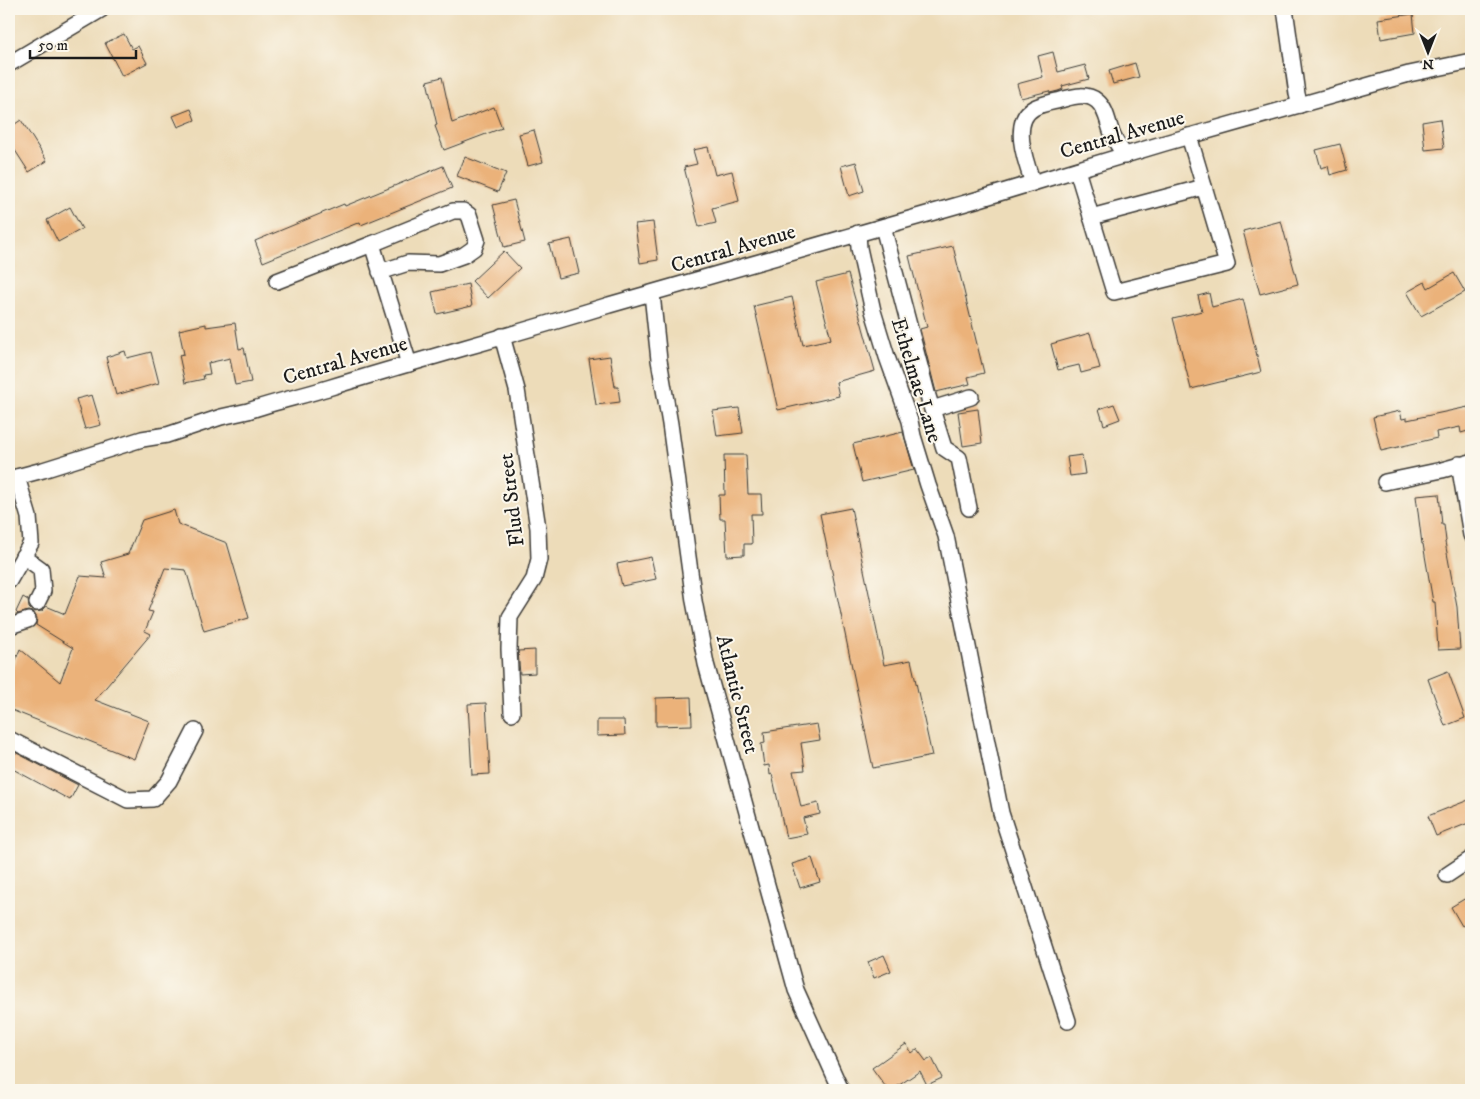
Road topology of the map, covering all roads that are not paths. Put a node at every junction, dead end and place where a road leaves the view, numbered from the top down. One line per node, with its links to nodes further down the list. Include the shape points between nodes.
1 (102, 9): 4 (street)
2 (1285, 9): 5 (street)
3 (1471, 61): 5 (street, Central Avenue, via 1409,74)
4 (9, 64)
5 (1300, 105): 6 (street, Central Avenue)
6 (1189, 136): 7 (street, Central Avenue); 10 (street)
7 (1125, 156): 8 (street, Central Avenue); 9 (street, via 1114,139 1101,105 1086,96 1076,95 1034,108 1027,114 1022,124 1023,154)
8 (1076, 170): 9 (street, Central Avenue); 11 (street)
9 (1032, 183): 12 (street, Central Avenue)
10 (1204, 187): 11 (street); 11 (street, via 1227,264 1114,292)
11 (1091, 217)
12 (883, 227): 13 (street, Central Avenue); 21 (street)
13 (858, 233): 17 (street, Central Avenue); 37 (street, Ethelmae Lane, via 873,311 946,536 1000,813)
14 (372, 244): 15 (street); 15 (street, via 453,211 464,211 469,215 477,240 474,248 439,264 408,263); 16 (street)
15 (380, 272): 19 (street)
16 (277, 281)
17 (652, 294): 18 (street, Central Avenue); 38 (street, Atlantic Street, via 694,601 706,664 796,990)
18 (502, 336): 19 (street, Central Avenue); 32 (street, Flud Street, via 517,390 538,528 539,559 534,579 510,616)
19 (409, 364): 23 (street, Central Avenue)
20 (972, 397): 21 (street)
21 (932, 409): 25 (street, via 944,448 959,458)
22 (1465, 463): 24 (street); 26 (street)
23 (13, 478): 27 (street, via 29,517 31,543)
24 (1385, 482)
25 (969, 508)
26 (1471, 534)
27 (23, 556): 28 (street); 29 (street, via 40,569 43,591)
28 (9, 581)
29 (37, 603)
30 (28, 620): 31 (street)
31 (9, 624)
32 (512, 713)
33 (195, 730): 34 (street, via 169,781 153,799 128,800)
34 (9, 739)
35 (1471, 859): 36 (street)
36 (1447, 875)
37 (1068, 1022)
38 (841, 1090)

